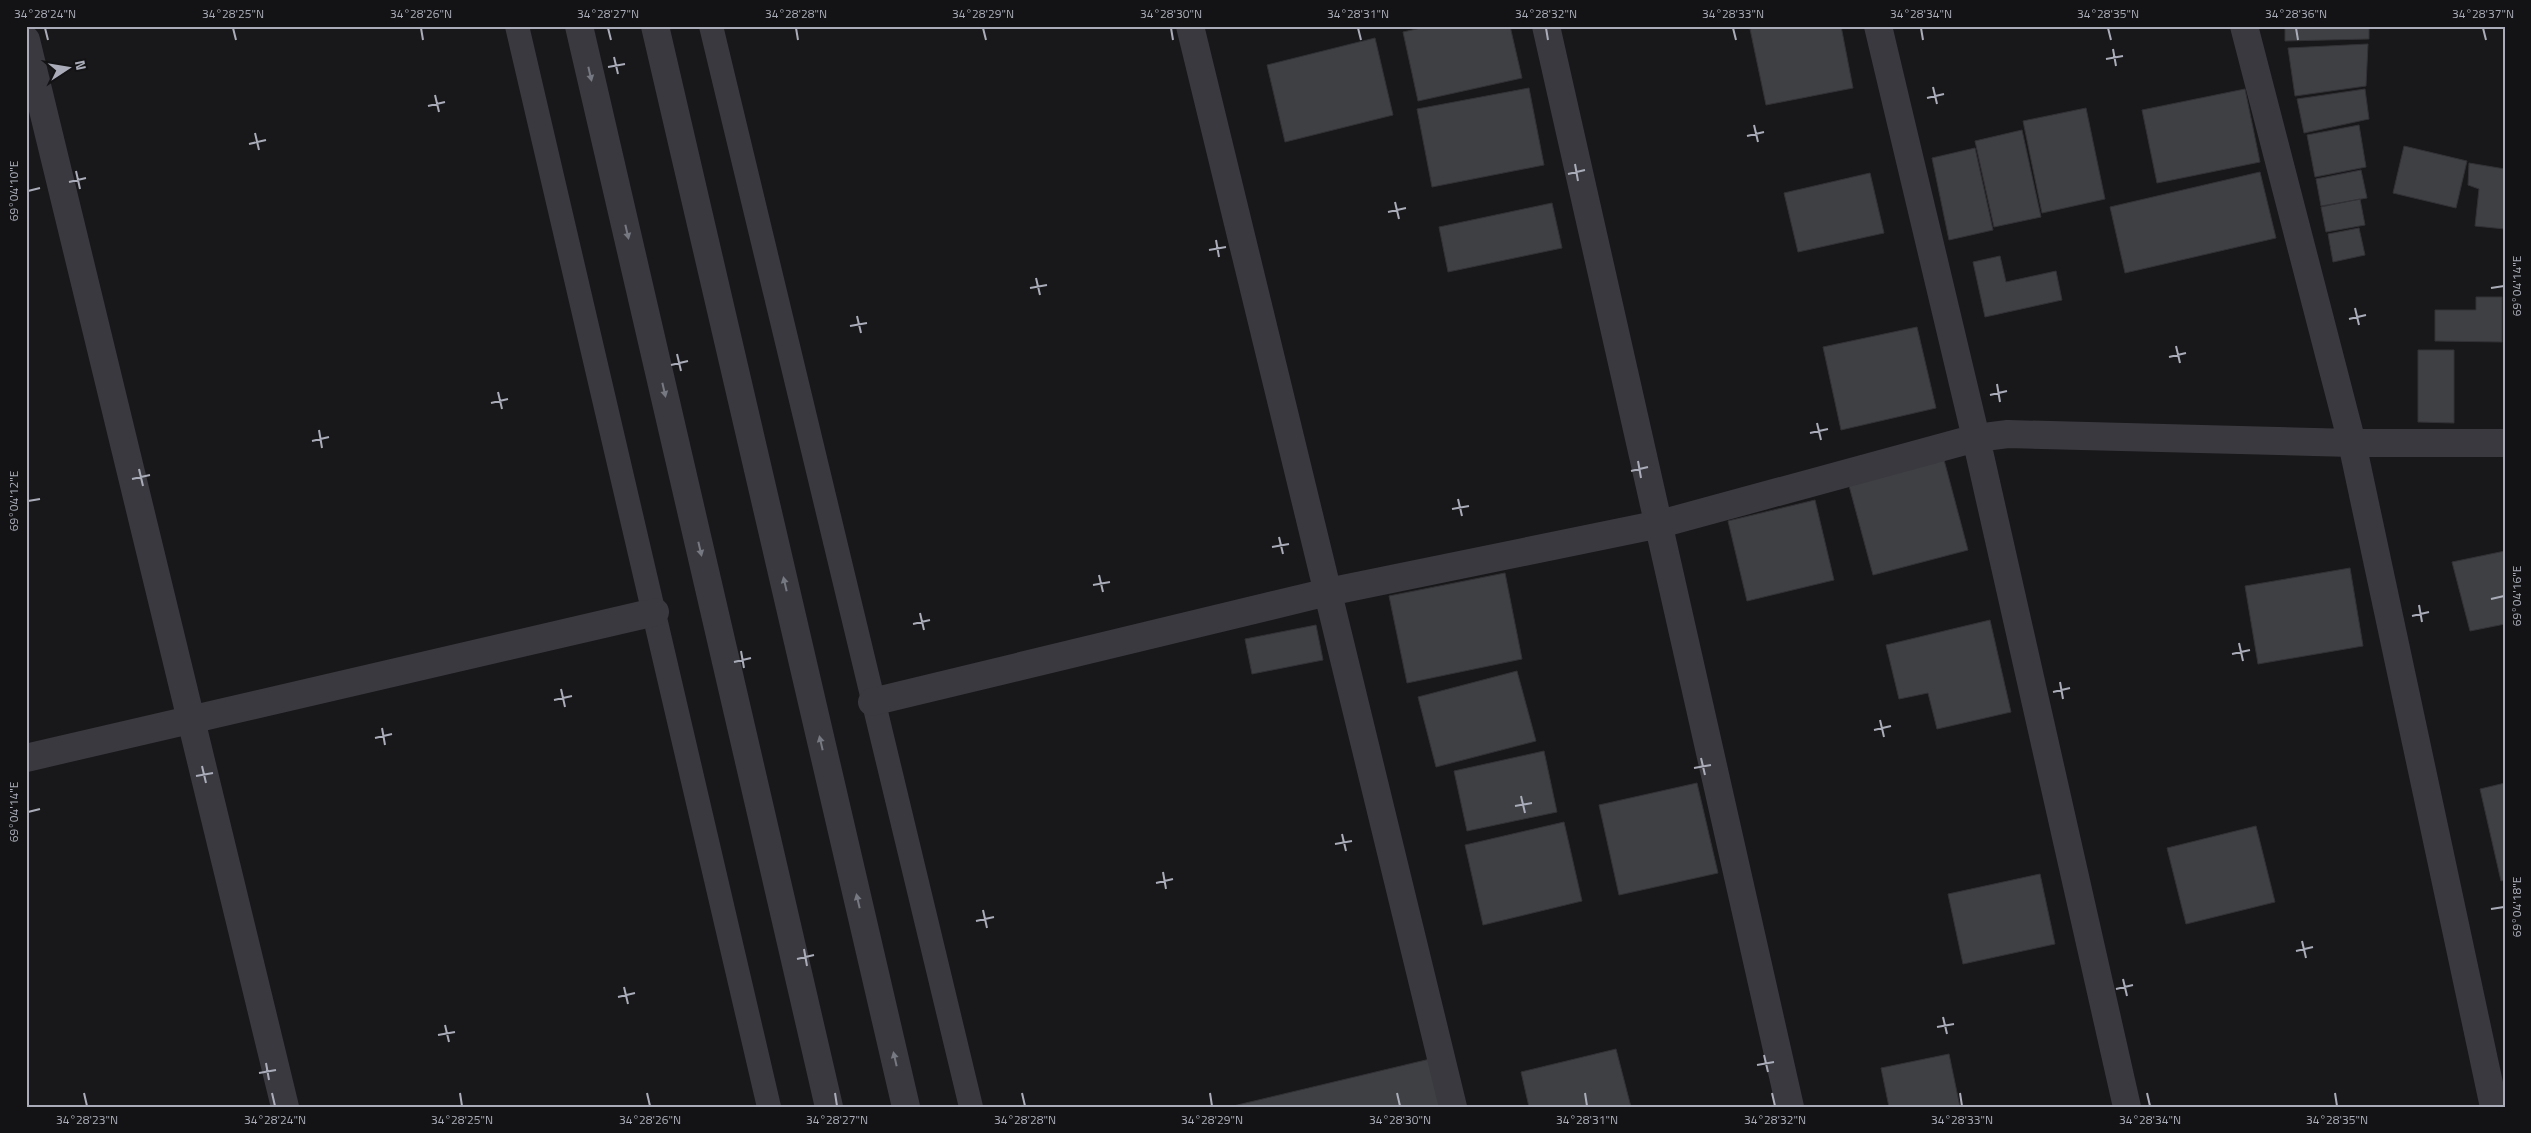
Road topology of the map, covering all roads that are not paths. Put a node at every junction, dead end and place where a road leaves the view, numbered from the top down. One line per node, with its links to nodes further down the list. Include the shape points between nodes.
1 (517, 26): 15 (lane)
2 (580, 26): 21 (street, one-way to 21)
3 (655, 26): 22 (street, one-way to 3)
4 (711, 26): 16 (lane)
5 (1190, 26): 14 (street)
6 (1546, 26): 13 (street)
7 (1878, 26): 10 (street)
8 (2244, 26): 11 (street)
9 (26, 40): 17 (street)
10 (1976, 438): 11 (street, via 2008,434); 13 (street); 26 (street)
11 (2352, 443): 12 (street); 27 (street)
12 (2505, 443)
13 (1660, 524): 14 (street); 25 (street)
14 (1328, 592): 16 (street); 24 (street)
15 (655, 612): 17 (street); 20 (lane)
16 (872, 702): 23 (lane)
17 (191, 719): 18 (street); 19 (street)
18 (26, 758)
19 (285, 1107)
20 (770, 1107)
21 (829, 1107)
22 (906, 1107)
23 (971, 1107)
24 (1453, 1107)
25 (1790, 1107)
26 (2127, 1107)
27 (2494, 1107)

